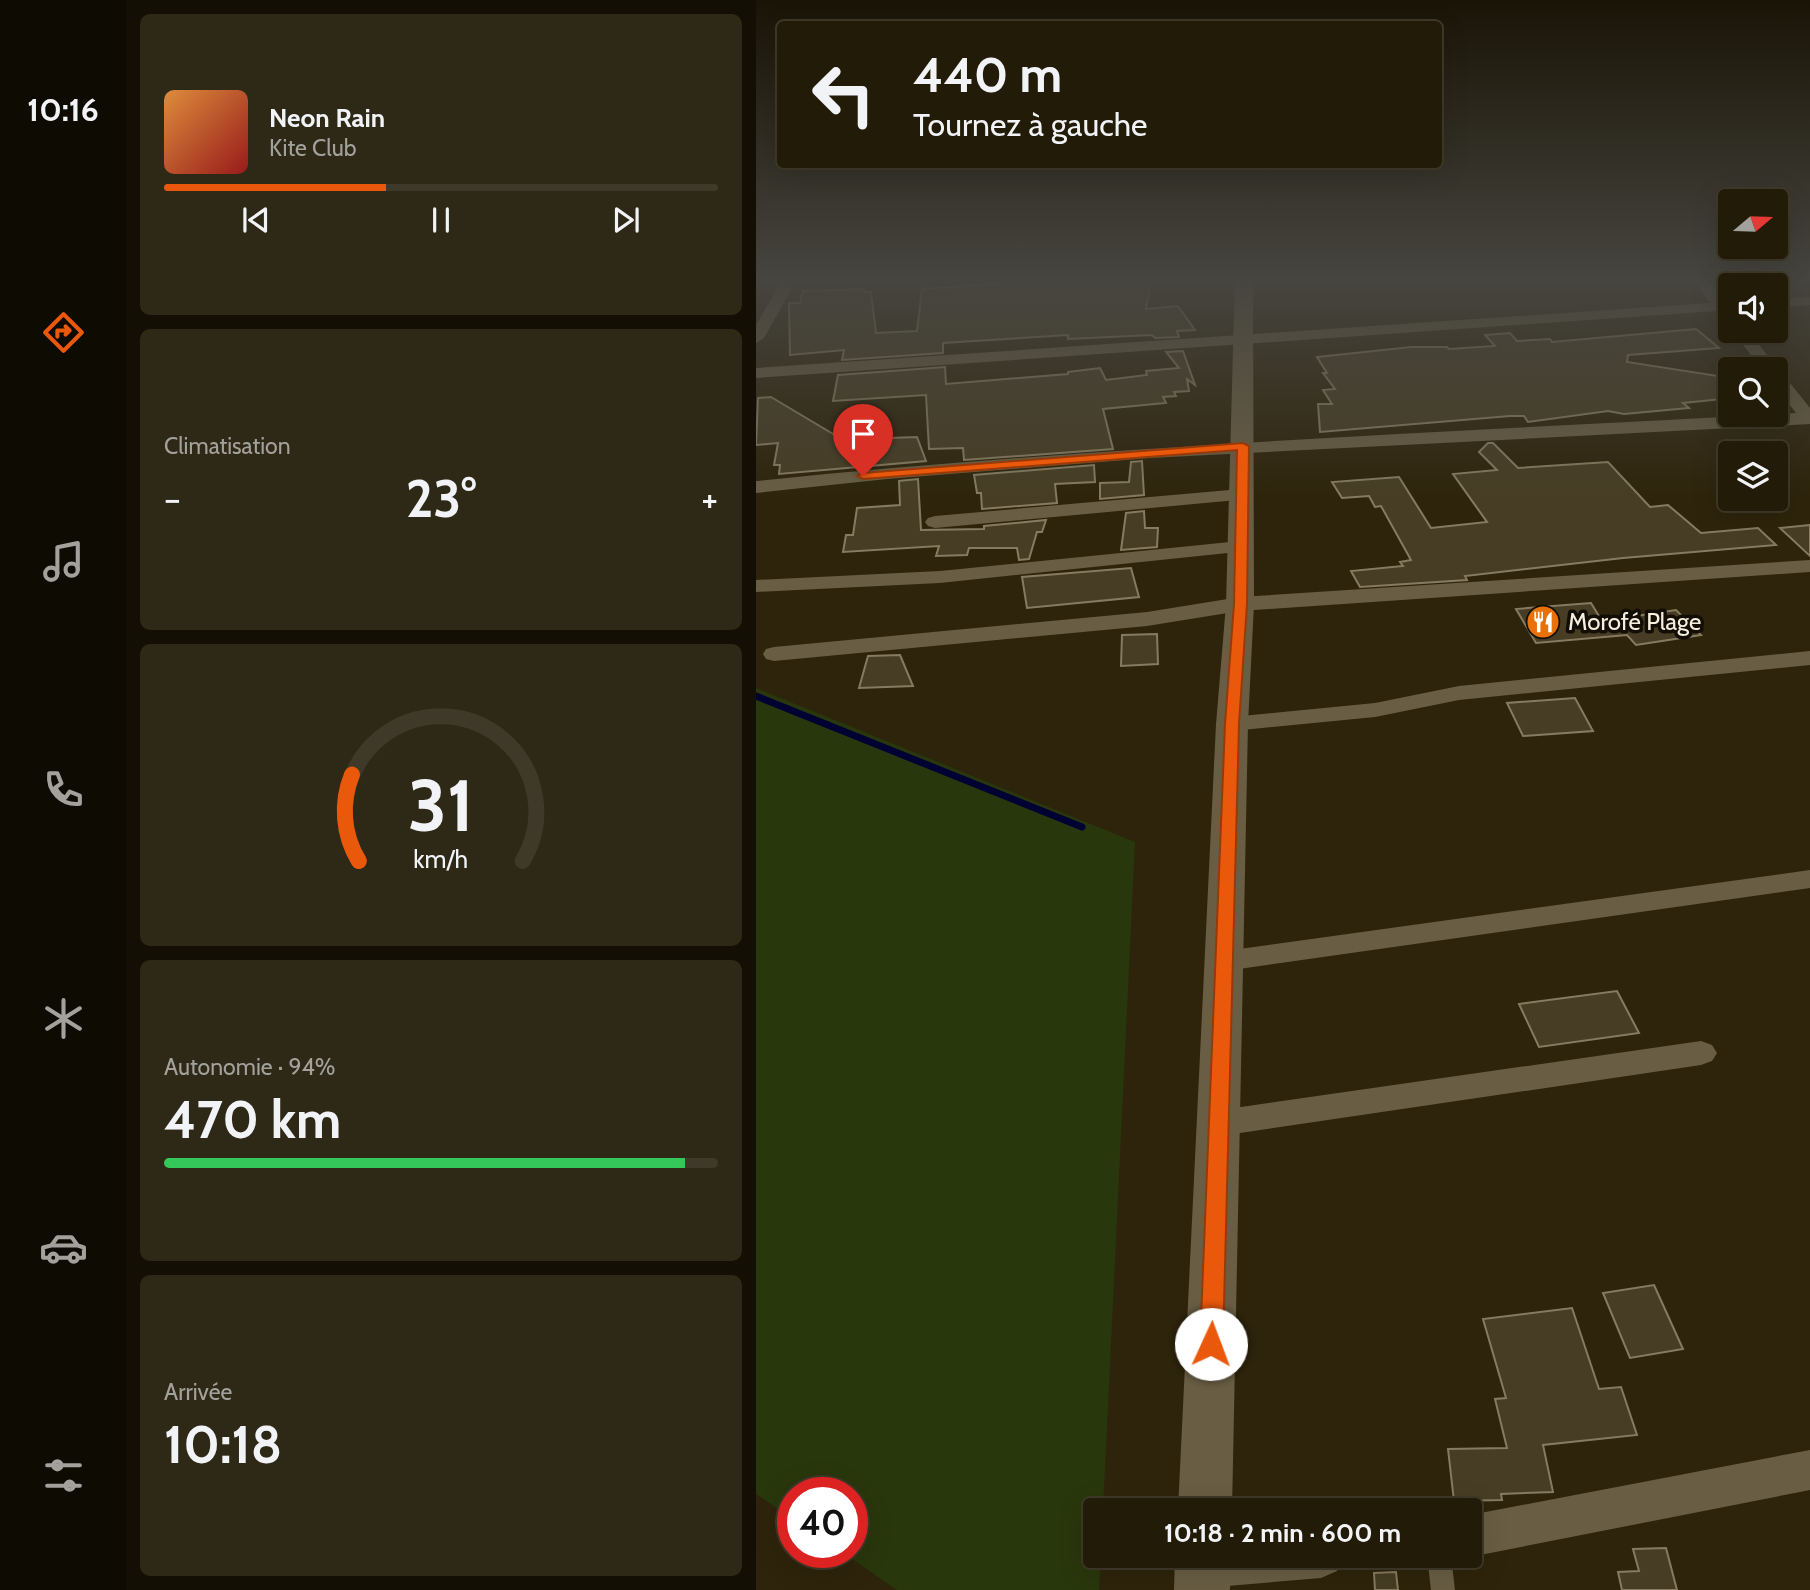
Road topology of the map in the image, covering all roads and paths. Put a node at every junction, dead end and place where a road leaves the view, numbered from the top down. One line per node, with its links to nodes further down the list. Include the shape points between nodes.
1 (1059, 351): 3 (street)
2 (1243, 351): 6 (street)
3 (756, 373)
4 (1788, 392): 5 (street)
5 (1810, 419): 6 (street)
6 (1243, 446): 7 (street); 8 (street)
7 (756, 487)
8 (1241, 495): 9 (street); 10 (street)
9 (935, 522)
10 (1240, 547): 12 (street, via 940,577); 13 (street)
11 (1810, 566): 13 (street)
12 (756, 586)
13 (1240, 604): 14 (street, via 1147,620); 16 (street)
14 (774, 654)
15 (1810, 658): 16 (street, via 1459,693 1375,710)
16 (1232, 724): 18 (street)
17 (1810, 879): 18 (street)
18 (1224, 961): 20 (street)
19 (1701, 1053): 20 (street)
20 (1220, 1123): 22 (street)
21 (1810, 1470): 23 (street)
22 (1205, 1498)
23 (1482, 1534)
24 (1227, 1568): 26 (street)
25 (1440, 1568): 27 (lane)
26 (1203, 1571)
27 (1443, 1590)

